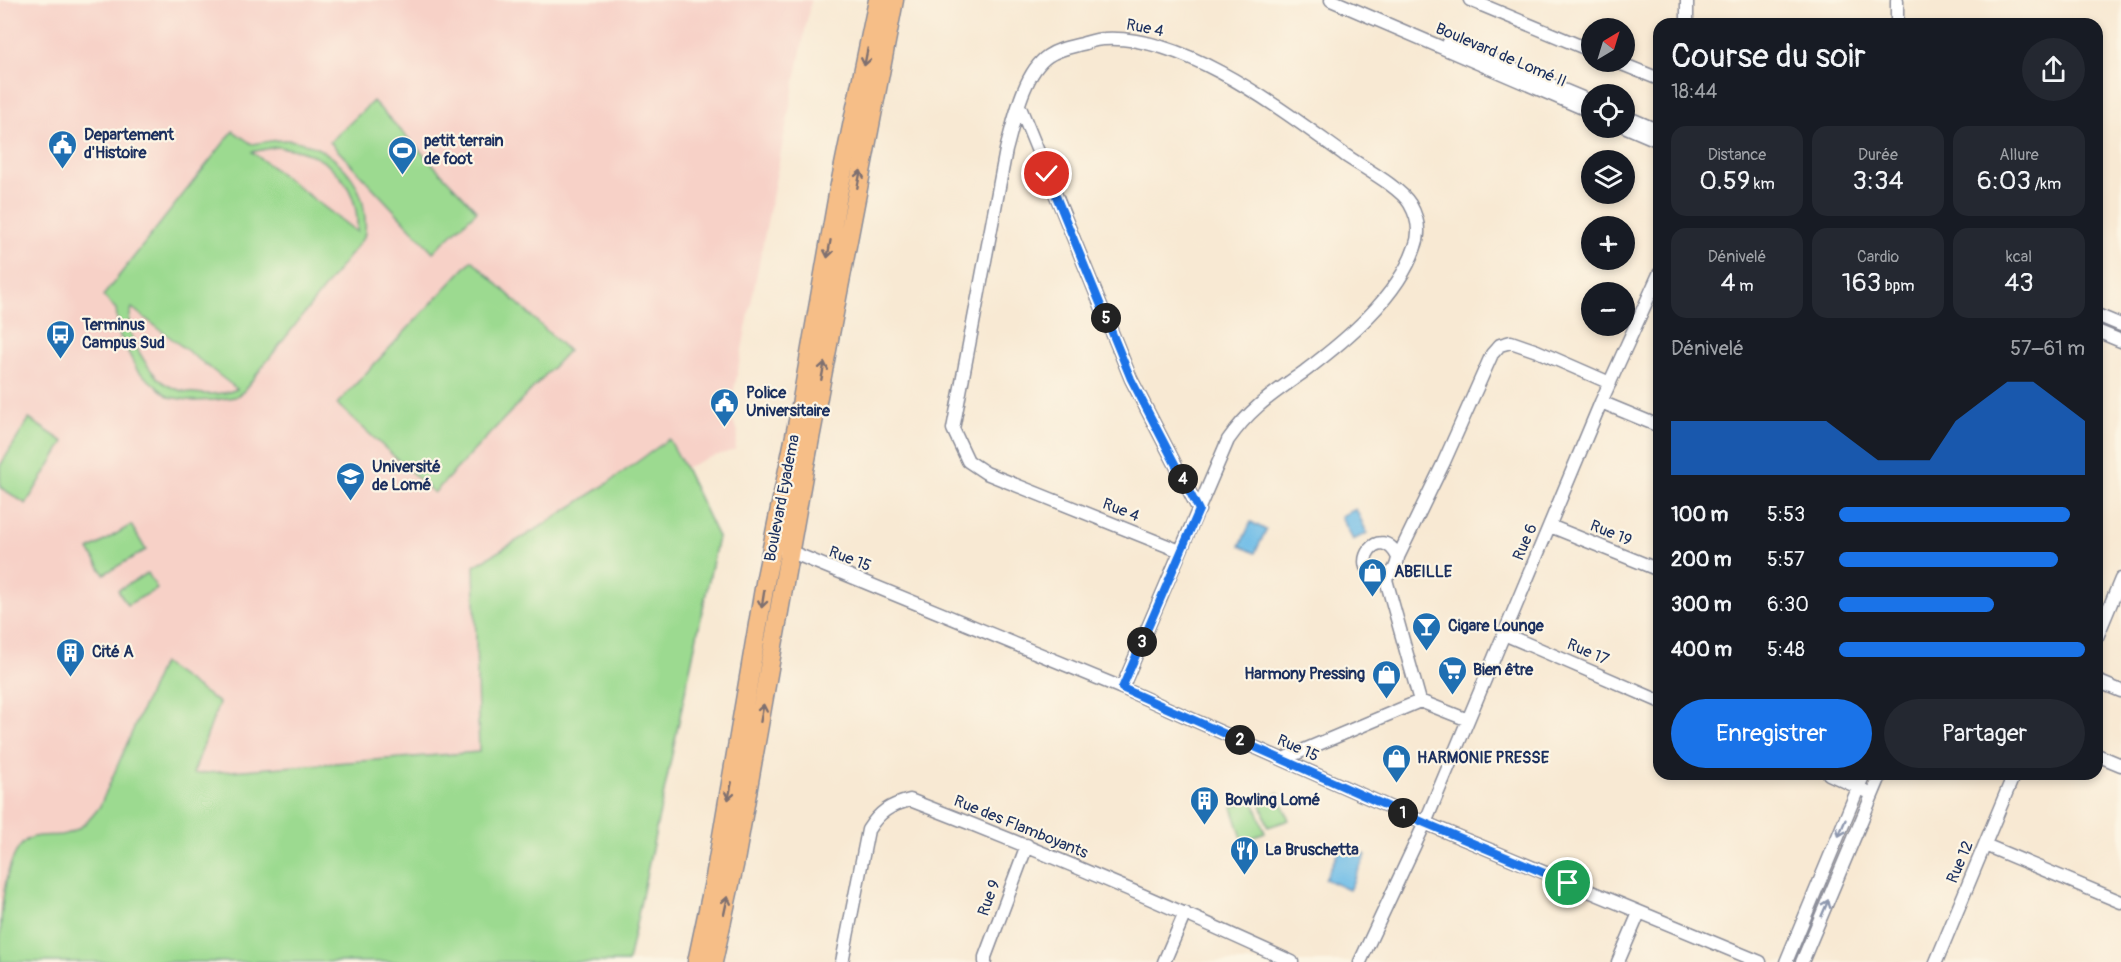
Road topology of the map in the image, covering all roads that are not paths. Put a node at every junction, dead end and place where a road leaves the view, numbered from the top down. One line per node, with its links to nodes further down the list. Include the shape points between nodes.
1 (878, 0): 30 (highway, Boulevard Eyadema, one-way to 30)
2 (894, 0): 32 (highway, one-way to 2)
3 (1331, 0): 15 (street, Boulevard de Lomé II)
4 (1348, 0): 13 (street, Boulevard de Lomé II)
5 (1470, 0): 10 (street)
6 (1687, 0): 8 (street)
7 (1897, 0): 9 (street)
8 (1687, 18)
9 (1897, 18)
10 (1581, 46)
11 (1635, 69): 12 (street)
12 (1653, 77)
13 (1581, 97)
14 (1019, 105): 28 (street, via 1131,379); 28 (street, Rue 4, via 1037,65 1062,49 1102,39 1151,44 1219,71 1319,135 1410,203 1419,226 1416,246 1401,279 1338,345 1241,421 1228,440); 31 (street, Rue 4, via 1006,150 953,429 959,446 968,461 986,473)
15 (1581, 107)
16 (1635, 121): 17 (street)
17 (1653, 128)
18 (1635, 131): 19 (street)
19 (1653, 138)
20 (1653, 287): 25 (street, Rue 6)
21 (2103, 318): 22 (street)
22 (2121, 325)
23 (2103, 334): 24 (street)
24 (2121, 341)
25 (1610, 382): 26 (street, Rue 6); 33 (street, via 1520,345 1500,345 1492,354)
26 (1601, 402): 27 (street); 29 (street, Rue 6)
27 (1653, 424)
28 (1199, 510): 31 (street, Rue 4)
29 (1550, 525): 34 (street, Rue 19); 38 (street, Rue 6)
30 (773, 541): 32 (street, Rue 15); 60 (highway, Boulevard Eyadema, one-way to 60)
31 (1180, 551): 40 (street, Rue 4)
32 (789, 552): 40 (street, Rue 15); 61 (highway, one-way to 32, via 737,851)
33 (1398, 557): 35 (street, via 1398,565); 35 (street, via 1384,543 1374,544 1367,551 1368,570)
34 (1653, 568)
35 (1385, 576): 43 (street)
36 (2121, 579): 37 (street)
37 (2103, 622)
38 (1504, 634): 42 (street, Rue 17); 44 (street, Rue 6)
39 (2103, 684): 41 (street)
40 (1122, 688): 46 (street, Rue 15)
41 (2121, 691)
42 (1653, 698)
43 (1420, 701): 44 (street); 46 (street)
44 (1468, 720): 54 (street, Rue 6)
45 (2103, 758): 47 (street)
46 (1283, 759): 54 (street, Rue 15)
47 (2121, 765)
48 (1843, 780): 52 (street)
49 (1862, 780): 52 (street)
50 (1879, 780): 53 (street)
51 (2012, 780): 56 (street, Rue 12)
52 (1859, 787): 53 (street); 69 (street, one-way to 69)
53 (1873, 794): 70 (street, one-way to 53)
54 (1425, 823): 59 (street, Rue 15); 66 (street, Rue 6)
55 (1027, 845): 58 (street, Rue des Flamboyants); 62 (street, Rue des Flamboyants, via 910,800 886,809 875,817 868,830); 63 (street, Rue 9)
56 (1985, 845): 57 (street); 71 (street, Rue 12)
57 (2121, 902)
58 (1185, 913): 64 (street); 65 (street, Rue des Flamboyants)
59 (1639, 913): 67 (street); 68 (street, Rue 15)
60 (697, 962)
61 (713, 962)
62 (842, 962)
63 (985, 962)
64 (1164, 962)
65 (1292, 962)
66 (1360, 962)
67 (1618, 962)
68 (1760, 962)
69 (1786, 962)
70 (1802, 962)
71 (1936, 962)

